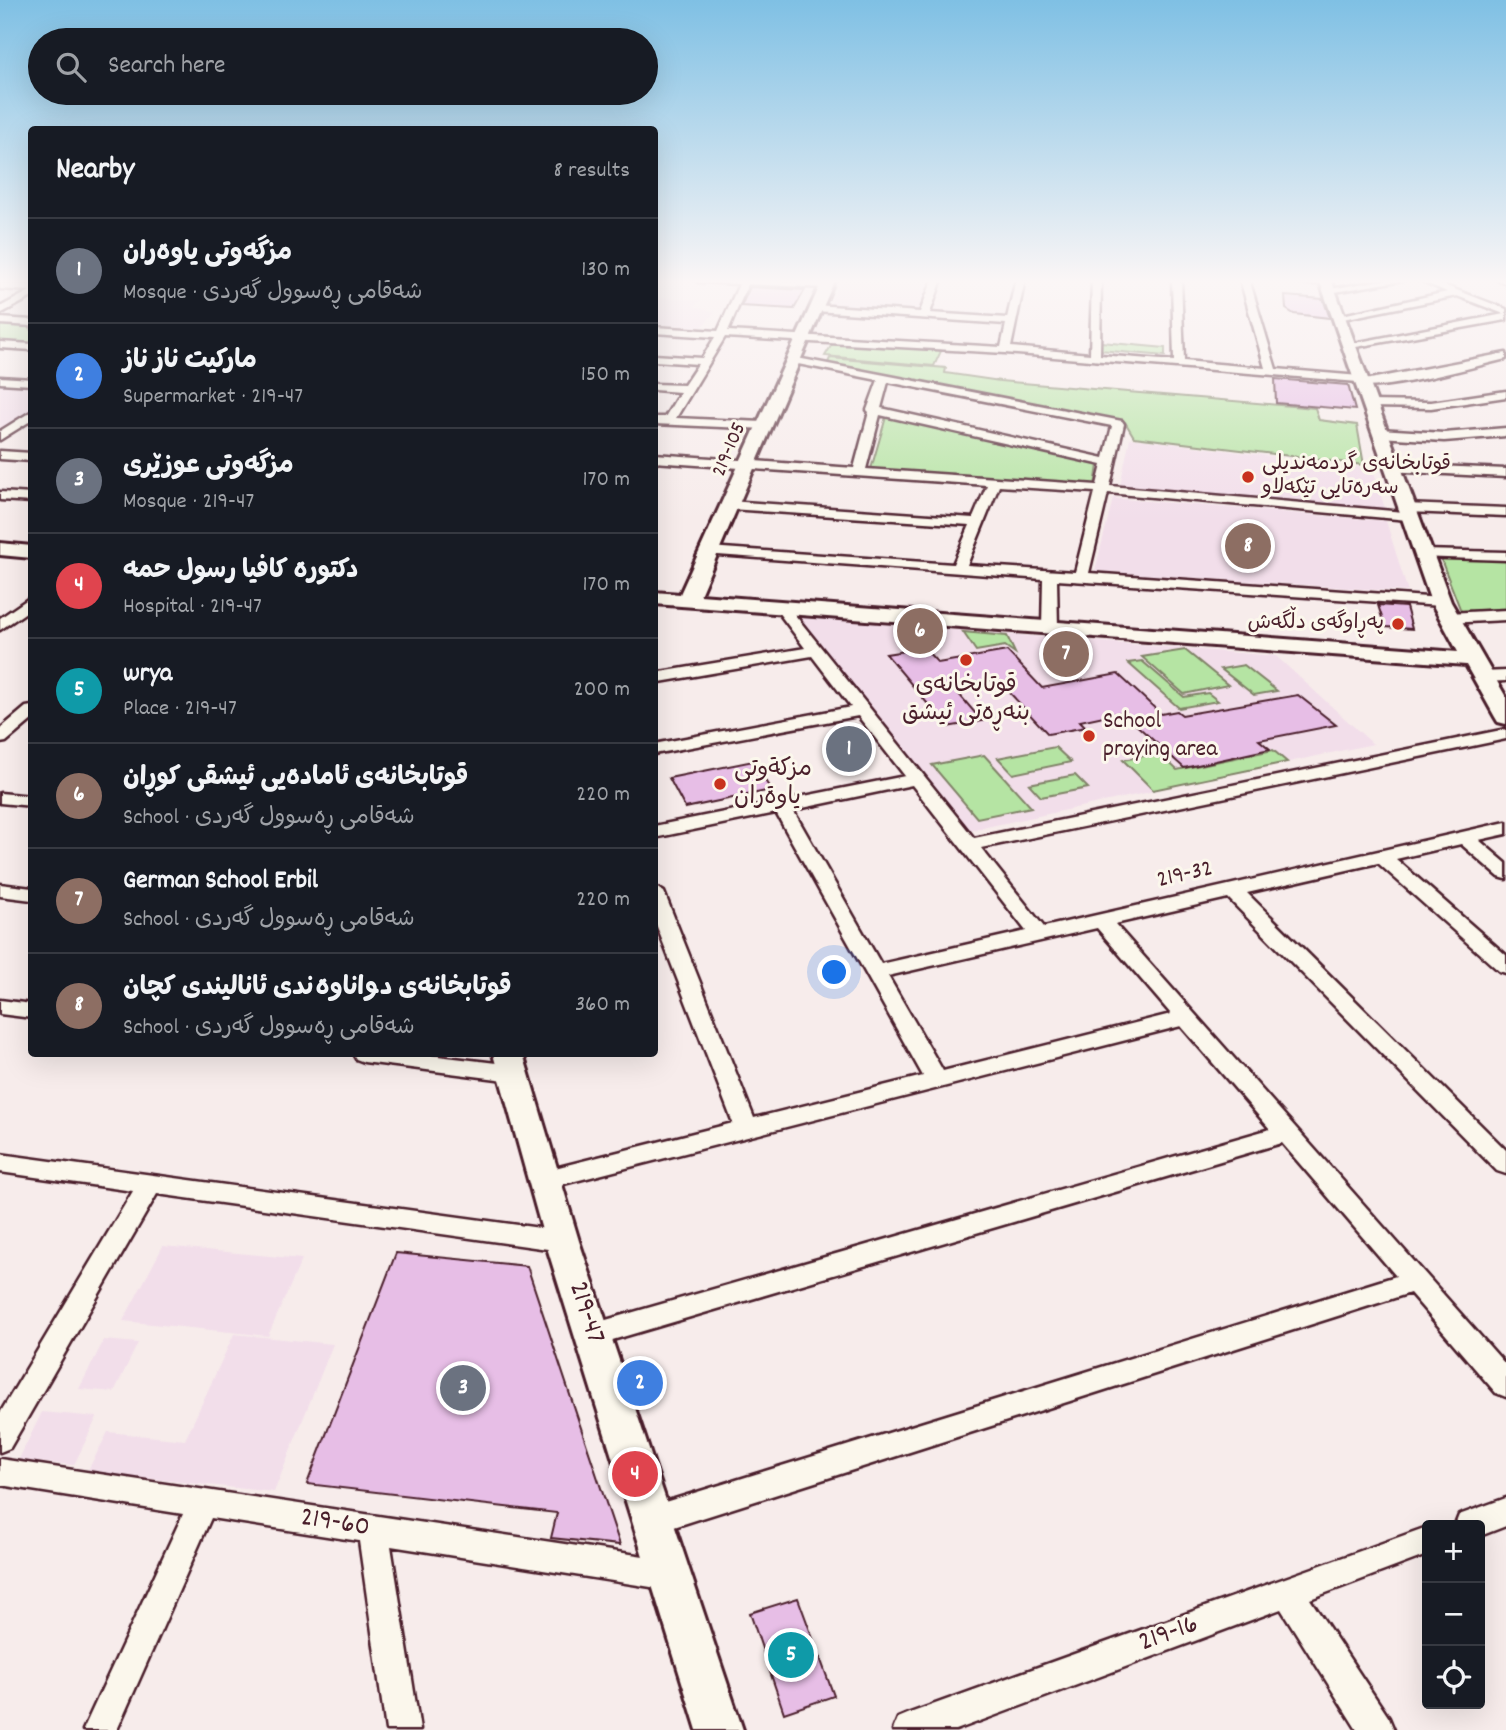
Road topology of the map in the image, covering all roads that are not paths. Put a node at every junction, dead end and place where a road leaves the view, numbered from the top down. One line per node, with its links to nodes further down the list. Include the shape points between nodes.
1 (683, 360): 8 (street)
2 (792, 360): 11 (street); 23 (street, 219-105)
3 (1128, 360): 9 (street)
4 (1179, 360): 9 (street)
5 (1268, 360): 10 (street)
6 (1353, 360): 14 (street)
7 (1488, 360): 14 (street, via 1384,382)
8 (705, 361): 16 (street)
9 (1179, 364): 10 (street)
10 (1271, 371): 14 (street)
11 (884, 377): 19 (street); 30 (street, via 1118,424)
12 (0, 380): 13 (street)
13 (28, 382)
14 (1361, 382): 18 (street)
15 (658, 387): 16 (street)
16 (688, 389): 22 (street)
17 (1503, 397): 18 (street, via 1431,405)
18 (1369, 404): 25 (street)
19 (873, 410): 30 (street); 33 (street)
20 (28, 417): 26 (street)
21 (658, 420): 22 (street)
22 (668, 421): 23 (street)
23 (763, 426): 31 (street, 219-105)
24 (1506, 432): 25 (street, via 1444,437)
25 (1379, 433): 32 (street)
26 (0, 435)
27 (0, 455): 28 (street)
28 (28, 457)
29 (658, 458): 31 (street)
30 (1110, 463): 36 (street)
31 (746, 465): 33 (street); 39 (street, 219-105)
32 (1391, 468): 34 (street); 40 (street)
33 (859, 472): 35 (street)
34 (1506, 472)
35 (995, 481): 36 (street); 42 (street)
36 (1104, 489): 40 (street); 50 (street)
37 (0, 496): 38 (street)
38 (28, 498)
39 (729, 505): 42 (street); 44 (street, 219-105)
40 (1406, 512): 41 (street); 46 (street)
41 (1506, 512)
42 (978, 522): 48 (street)
43 (0, 549): 45 (street)
44 (709, 551): 48 (street); 52 (street, 219-105)
45 (28, 552)
46 (1422, 554): 47 (street); 55 (street)
47 (1506, 556)
48 (958, 569): 49 (street)
49 (1050, 575): 50 (street); 58 (street)
50 (1081, 577): 55 (street)
51 (658, 598): 52 (street)
52 (687, 601): 54 (street)
53 (28, 603): 57 (street)
54 (782, 608): 58 (street); 59 (street)
55 (1445, 610): 56 (street); 60 (street)
56 (1506, 615)
57 (0, 625)
58 (1050, 628): 60 (street)
59 (815, 651): 62 (street); 63 (street)
60 (1477, 668): 61 (street); 65 (street)
61 (1506, 676)
62 (658, 677)
63 (862, 710): 68 (street); 69 (street)
64 (28, 714): 67 (street)
65 (1506, 717)
66 (1506, 734): 76 (street)
67 (0, 738)
68 (658, 748)
69 (917, 779): 72 (street); 76 (street)
70 (0, 798): 71 (street)
71 (28, 801)
72 (782, 807): 74 (street); 86 (street)
73 (1506, 828): 75 (street, 219-32)
74 (658, 831)
75 (1466, 838): 77 (street, 219-32); 78 (street)
76 (969, 845): 84 (street)
77 (1382, 857): 80 (street, 219-32); 85 (street)
78 (1506, 873)
79 (0, 890): 81 (street)
80 (1233, 891): 83 (street, 219-32); 96 (street)
81 (28, 894)
82 (658, 902): 93 (street)
83 (1102, 921): 84 (street, 219-32); 89 (street)
84 (1040, 935): 86 (street, 219-32)
85 (1506, 966)
86 (876, 972): 92 (street)
87 (0, 1007): 88 (street)
88 (28, 1010)
89 (1186, 1017): 92 (street); 94 (street)
90 (413, 1057): 91 (street)
91 (510, 1063): 97 (street, 219-47)
92 (937, 1081): 93 (street)
93 (747, 1129): 97 (street)
94 (1287, 1133): 100 (street); 101 (street)
95 (0, 1163): 98 (street)
96 (1506, 1165)
97 (544, 1180): 99 (street, 219-47)
98 (150, 1184): 99 (street); 103 (street)
99 (562, 1241): 101 (street, 219-47)
100 (1415, 1281): 102 (street); 106 (street)
101 (592, 1335): 106 (street, 219-47)
102 (1506, 1385)
103 (0, 1439)
104 (0, 1472): 105 (street, 219-60)
105 (203, 1503): 107 (street, 219-60); 111 (street)
106 (652, 1520): 109 (street, 219-47)
107 (373, 1530): 109 (street, 219-60); 112 (street)
108 (1422, 1543): 110 (street, 219-16)
109 (670, 1575): 113 (street, 219-47)
110 (1288, 1592): 114 (street, 219-16); 115 (street)
111 (100, 1730)
112 (403, 1730)
113 (720, 1730)
114 (910, 1730)
115 (1377, 1730)

